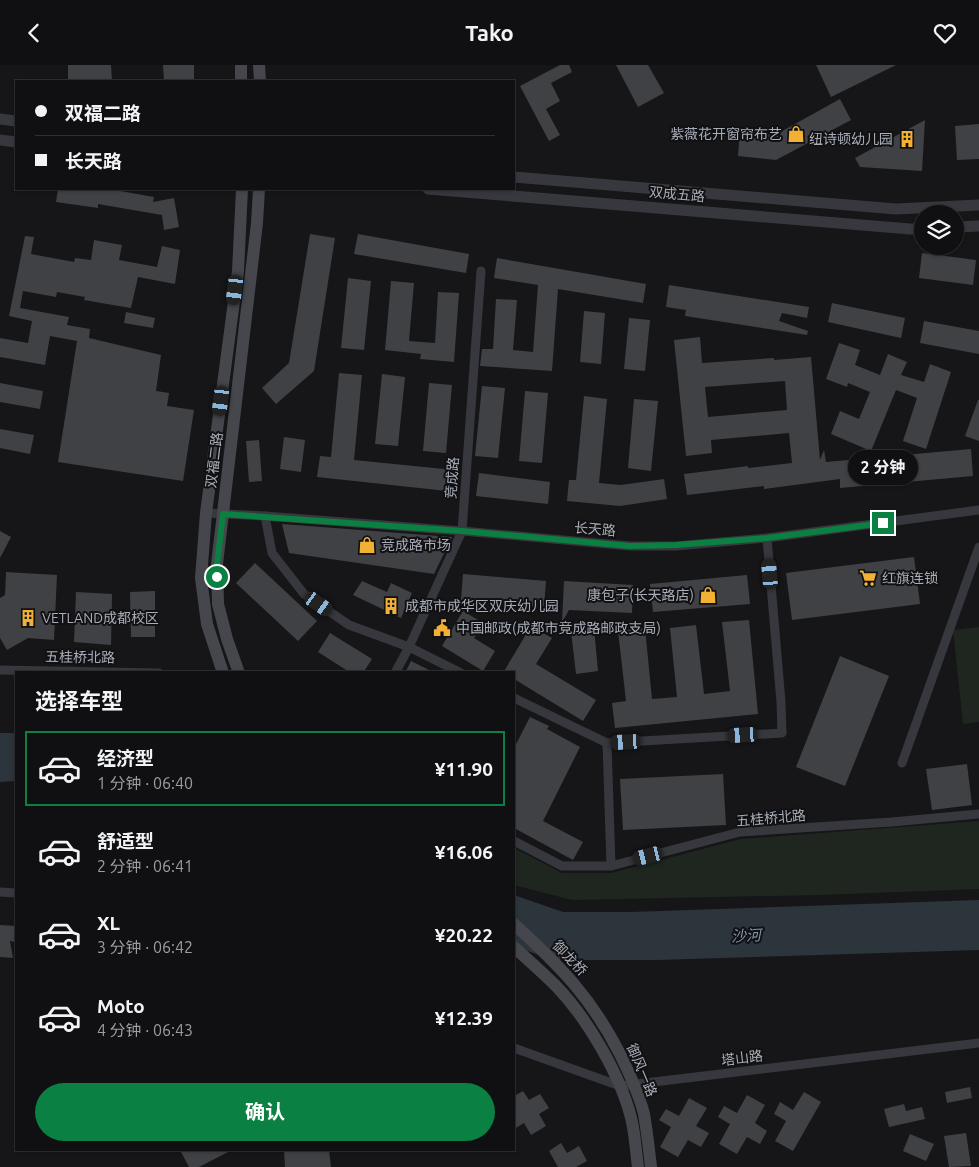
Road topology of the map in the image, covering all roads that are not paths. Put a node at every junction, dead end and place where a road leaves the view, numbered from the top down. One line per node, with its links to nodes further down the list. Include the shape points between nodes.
1 (241, 65): 3 (main road)
2 (259, 65): 4 (main road)
3 (241, 80)
4 (260, 80)
5 (0, 119): 6 (street)
6 (15, 121)
7 (0, 140): 8 (street)
8 (15, 142)
9 (515, 177): 13 (street, 双成五路, via 896,209)
10 (242, 190): 19 (main road, 双福二路, via 238,271)
11 (260, 190): 20 (main road, 双福二路)
12 (440, 190): 16 (street, 双成五路)
13 (979, 205)
14 (979, 226): 15 (street)
15 (964, 227)
16 (914, 229)
17 (481, 271): 22 (street, 竞成路)
18 (979, 510): 23 (street, 长天路)
19 (206, 513): 20 (street, 长天路); 28 (main road, 双福二路, via 201,578 203,603 206,624)
20 (223, 514): 21 (street, 长天路); 29 (main road, 双福二路, via 217,564 218,605)
21 (265, 516): 22 (street, 长天路); 25 (street, via 272,553 304,594 348,625)
22 (462, 531): 23 (street, 长天路, via 630,546); 25 (street, 竞成路)
23 (767, 538): 33 (street, via 782,733)
24 (979, 547): 34 (street)
25 (408, 647): 30 (street, 竞成路); 31 (street)
26 (0, 670): 27 (street, 五桂桥北路)
27 (53, 671)
28 (222, 671)
29 (238, 671)
30 (396, 671)
31 (457, 671)
32 (515, 698): 33 (street)
33 (607, 743): 37 (street)
34 (902, 763)
35 (979, 814): 37 (street, 五桂桥北路, via 740,833)
36 (515, 842): 37 (street, 五桂桥北路, via 562,866)
37 (611, 866)
38 (0, 892): 39 (street)
39 (15, 893)
40 (515, 925): 42 (main road, 御龙桥, via 571,979)
41 (515, 948): 46 (main road, 御风一路, via 556,987 584,1021)
42 (599, 1017): 45 (main road, 御风一路)
43 (979, 1043): 45 (street, 塔山路)
44 (515, 1048): 46 (street, 塔山路)
45 (634, 1085): 46 (street, 塔山路); 48 (main road, 御风一路, via 644,1113)
46 (620, 1086): 47 (main road, 御风一路, via 632,1121)
47 (638, 1167)
48 (651, 1167)

